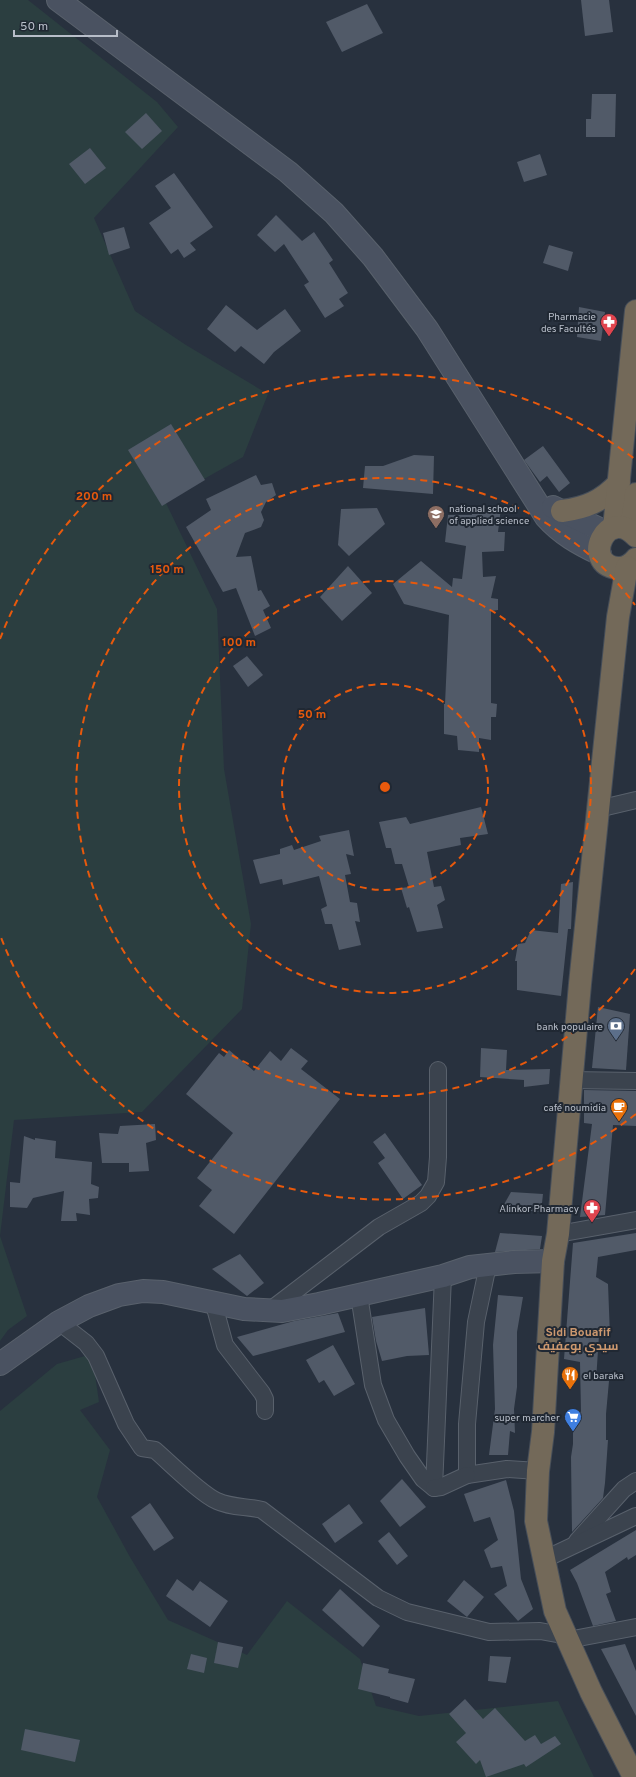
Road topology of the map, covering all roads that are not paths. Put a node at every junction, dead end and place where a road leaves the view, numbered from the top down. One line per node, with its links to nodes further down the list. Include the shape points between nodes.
1 (58, 0): 4 (street, via 288,172 334,213 373,257 427,329)
2 (636, 312): 3 (highway)
3 (627, 488): 5 (highway, via 594,504); 6 (highway)
4 (534, 498): 5 (street); 7 (street, via 557,530)
5 (562, 511): 6 (street)
6 (622, 532): 7 (highway, via 600,542)
7 (622, 570): 9 (highway)
8 (636, 800): 9 (street)
9 (598, 809): 11 (highway)
10 (438, 1070): 20 (street, via 438,1157 436,1182 428,1196 421,1203 379,1227)
11 (571, 1080): 12 (street); 14 (highway)
12 (636, 1081)
13 (636, 1220): 14 (street)
14 (558, 1234): 15 (highway)
15 (553, 1261): 16 (street); 24 (highway, via 543,1432)
16 (488, 1265): 17 (street, via 470,1267); 25 (street, via 476,1322 467,1424)
17 (443, 1276): 18 (street); 27 (street)
18 (359, 1295): 20 (street, via 282,1311); 27 (street, via 372,1385 386,1420 410,1460 423,1479)
19 (213, 1301): 20 (street, via 244,1309); 21 (street, via 143,1291 89,1306); 23 (street, via 225,1345 262,1393)
20 (269, 1311)
21 (59, 1322): 22 (street); 32 (street, via 86,1343 96,1356 126,1424 142,1448 155,1450 216,1501 239,1508 262,1510 378,1598 407,1612 490,1632 540,1631 562,1635)
22 (0, 1364)
23 (265, 1411)
24 (538, 1471): 25 (street, via 507,1469); 30 (highway, via 536,1522)
25 (467, 1475): 27 (street)
26 (636, 1481): 29 (street, via 624,1489)
27 (434, 1488)
28 (636, 1516): 29 (street)
29 (572, 1547): 30 (street)
30 (544, 1559): 32 (highway, via 555,1610)
31 (636, 1627): 32 (street)
32 (568, 1640): 33 (highway)
33 (634, 1777)

